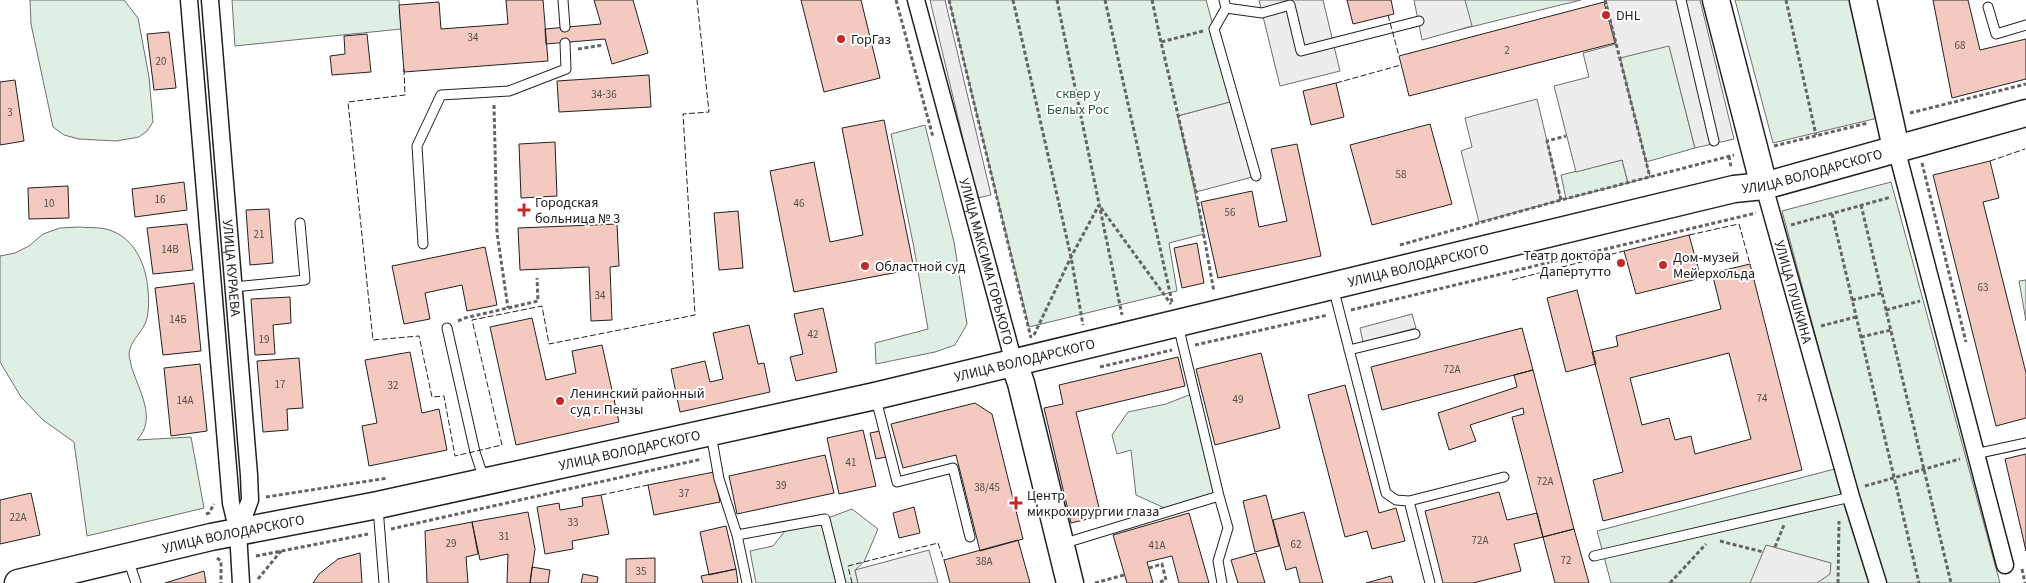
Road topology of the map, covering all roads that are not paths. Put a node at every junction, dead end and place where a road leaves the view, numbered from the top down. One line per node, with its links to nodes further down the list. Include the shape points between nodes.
1 (189, 0): 38 (street, УЛИЦА КУРАЕВА, via 231,503)
2 (210, 0): 21 (street, УЛИЦА КУРАЕВА)
3 (564, 0): 12 (lane)
4 (916, 0): 27 (street, УЛИЦА МАКСИМА ГОРЬКОГО)
5 (1681, 0): 15 (lane)
6 (1716, 0): 18 (main road, УЛИЦА ПУШКИНА)
7 (1864, 0): 16 (main road)
8 (1225, 4): 10 (lane, via 1262,13 1290,5 1300,51); 17 (lane, via 1214,29)
9 (1988, 7): 11 (lane, via 1996,34)
10 (1418, 21)
11 (2026, 24)
12 (564, 27)
13 (565, 47): 20 (lane, via 566,69 508,91 442,95 417,146)
14 (2026, 113): 16 (main road, УЛИЦА ВОЛОДАРСКОГО)
15 (1714, 141)
16 (1900, 159): 18 (main road, УЛИЦА ВОЛОДАРСКОГО); 31 (street)
17 (1256, 176)
18 (1767, 198): 22 (main road, УЛИЦА ВОЛОДАРСКОГО, via 1734,189); 34 (street, УЛИЦА ПУШКИНА)
19 (300, 223): 21 (lane, via 306,280)
20 (423, 244)
21 (234, 286): 38 (street, УЛИЦА КУРАЕВА, via 250,500)
22 (1333, 287): 25 (main road, УЛИЦА ВОЛОДАРСКОГО); 26 (lane)
23 (447, 328): 33 (lane)
24 (1414, 334): 26 (lane)
25 (1180, 336): 27 (main road, УЛИЦА ВОЛОДАРСКОГО); 35 (lane)
26 (1349, 350): 36 (lane, via 1386,494 1396,500)
27 (1014, 363): 28 (main road, УЛИЦА ВОЛОДАРСКОГО); 41 (main road, УЛИЦА МАКСИМА ГОРЬКОГО)
28 (876, 396): 29 (main road, УЛИЦА ВОЛОДАРСКОГО); 40 (lane, via 897,482 953,468)
29 (711, 432): 33 (main road, УЛИЦА ВОЛОДАРСКОГО); 39 (lane, via 719,479)
30 (2026, 443): 31 (lane)
31 (1975, 454): 44 (street)
32 (1504, 477): 36 (lane)
33 (484, 482): 37 (main road, УЛИЦА ВОЛОДАРСКОГО)
34 (1850, 494): 43 (lane); 54 (street, УЛИЦА ПУШКИНА)
35 (1219, 496): 41 (lane); 52 (lane, via 1228,528 1218,561)
36 (1409, 501): 53 (lane)
37 (378, 505): 38 (main road, УЛИЦА ВОЛОДАРСКОГО); 48 (lane)
38 (238, 532): 42 (main road, УЛИЦА ВОЛОДАРСКОГО); 47 (street, УЛИЦА КУРАЕВА)
39 (737, 535): 49 (lane); 50 (lane, via 825,519)
40 (970, 537)
41 (1060, 544): 51 (main road, УЛИЦА МАКСИМА ГОРЬКОГО)
42 (127, 556): 45 (main road, УЛИЦА ВОЛОДАРСКОГО); 46 (lane)
43 (1594, 556)
44 (2005, 565)
45 (18, 583)
46 (136, 583)
47 (241, 583)
48 (384, 583)
49 (747, 583)
50 (841, 583)
51 (1070, 583)
52 (1222, 583)
53 (1430, 583)
54 (1878, 583)

